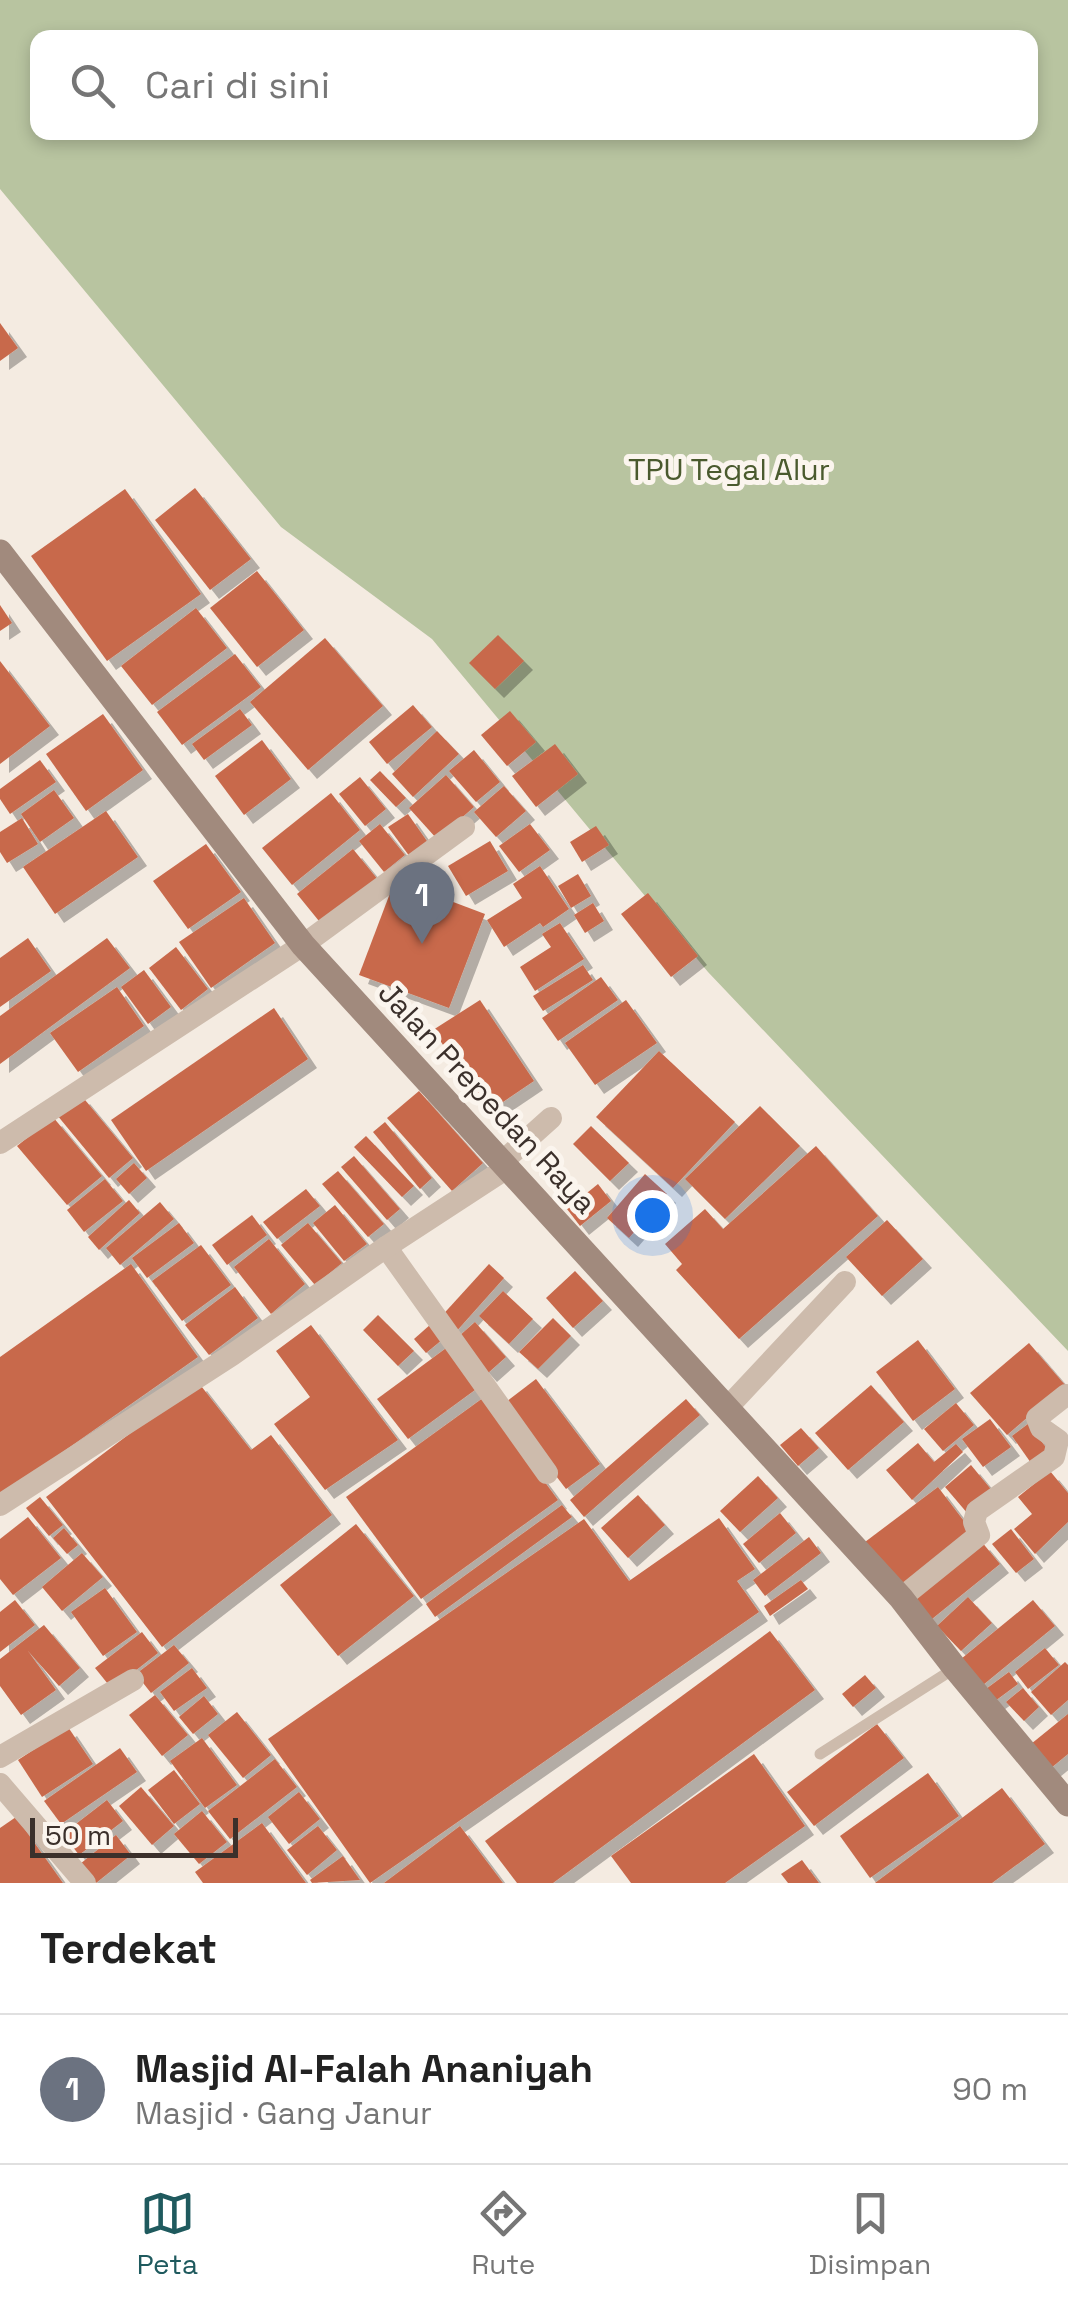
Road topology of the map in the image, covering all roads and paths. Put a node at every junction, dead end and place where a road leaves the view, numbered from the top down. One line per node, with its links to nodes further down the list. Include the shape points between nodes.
1 (0, 552): 3 (street, Jalan Prepedan Raya)
2 (464, 826): 3 (street)
3 (302, 946): 5 (street); 6 (street, Jalan Prepedan Raya)
4 (552, 1118): 6 (street)
5 (0, 1143)
6 (504, 1165): 7 (street); 10 (street, Jalan Prepedan Raya)
7 (386, 1247): 11 (street); 12 (street)
8 (845, 1282): 10 (street)
9 (1066, 1394): 13 (street, via 1037,1418 1058,1440 1054,1457 977,1510 979,1535)
10 (727, 1408): 13 (street, Jalan Prepedan Raya)
11 (547, 1473)
12 (0, 1505)
13 (901, 1598): 14 (street, Jalan Prepedan Raya)
14 (954, 1668): 16 (lane); 19 (street, Jalan Prepedan Raya)
15 (133, 1680): 17 (street)
16 (820, 1754)
17 (0, 1757)
18 (0, 1784): 20 (street)
19 (1068, 1804)
20 (85, 1883)

